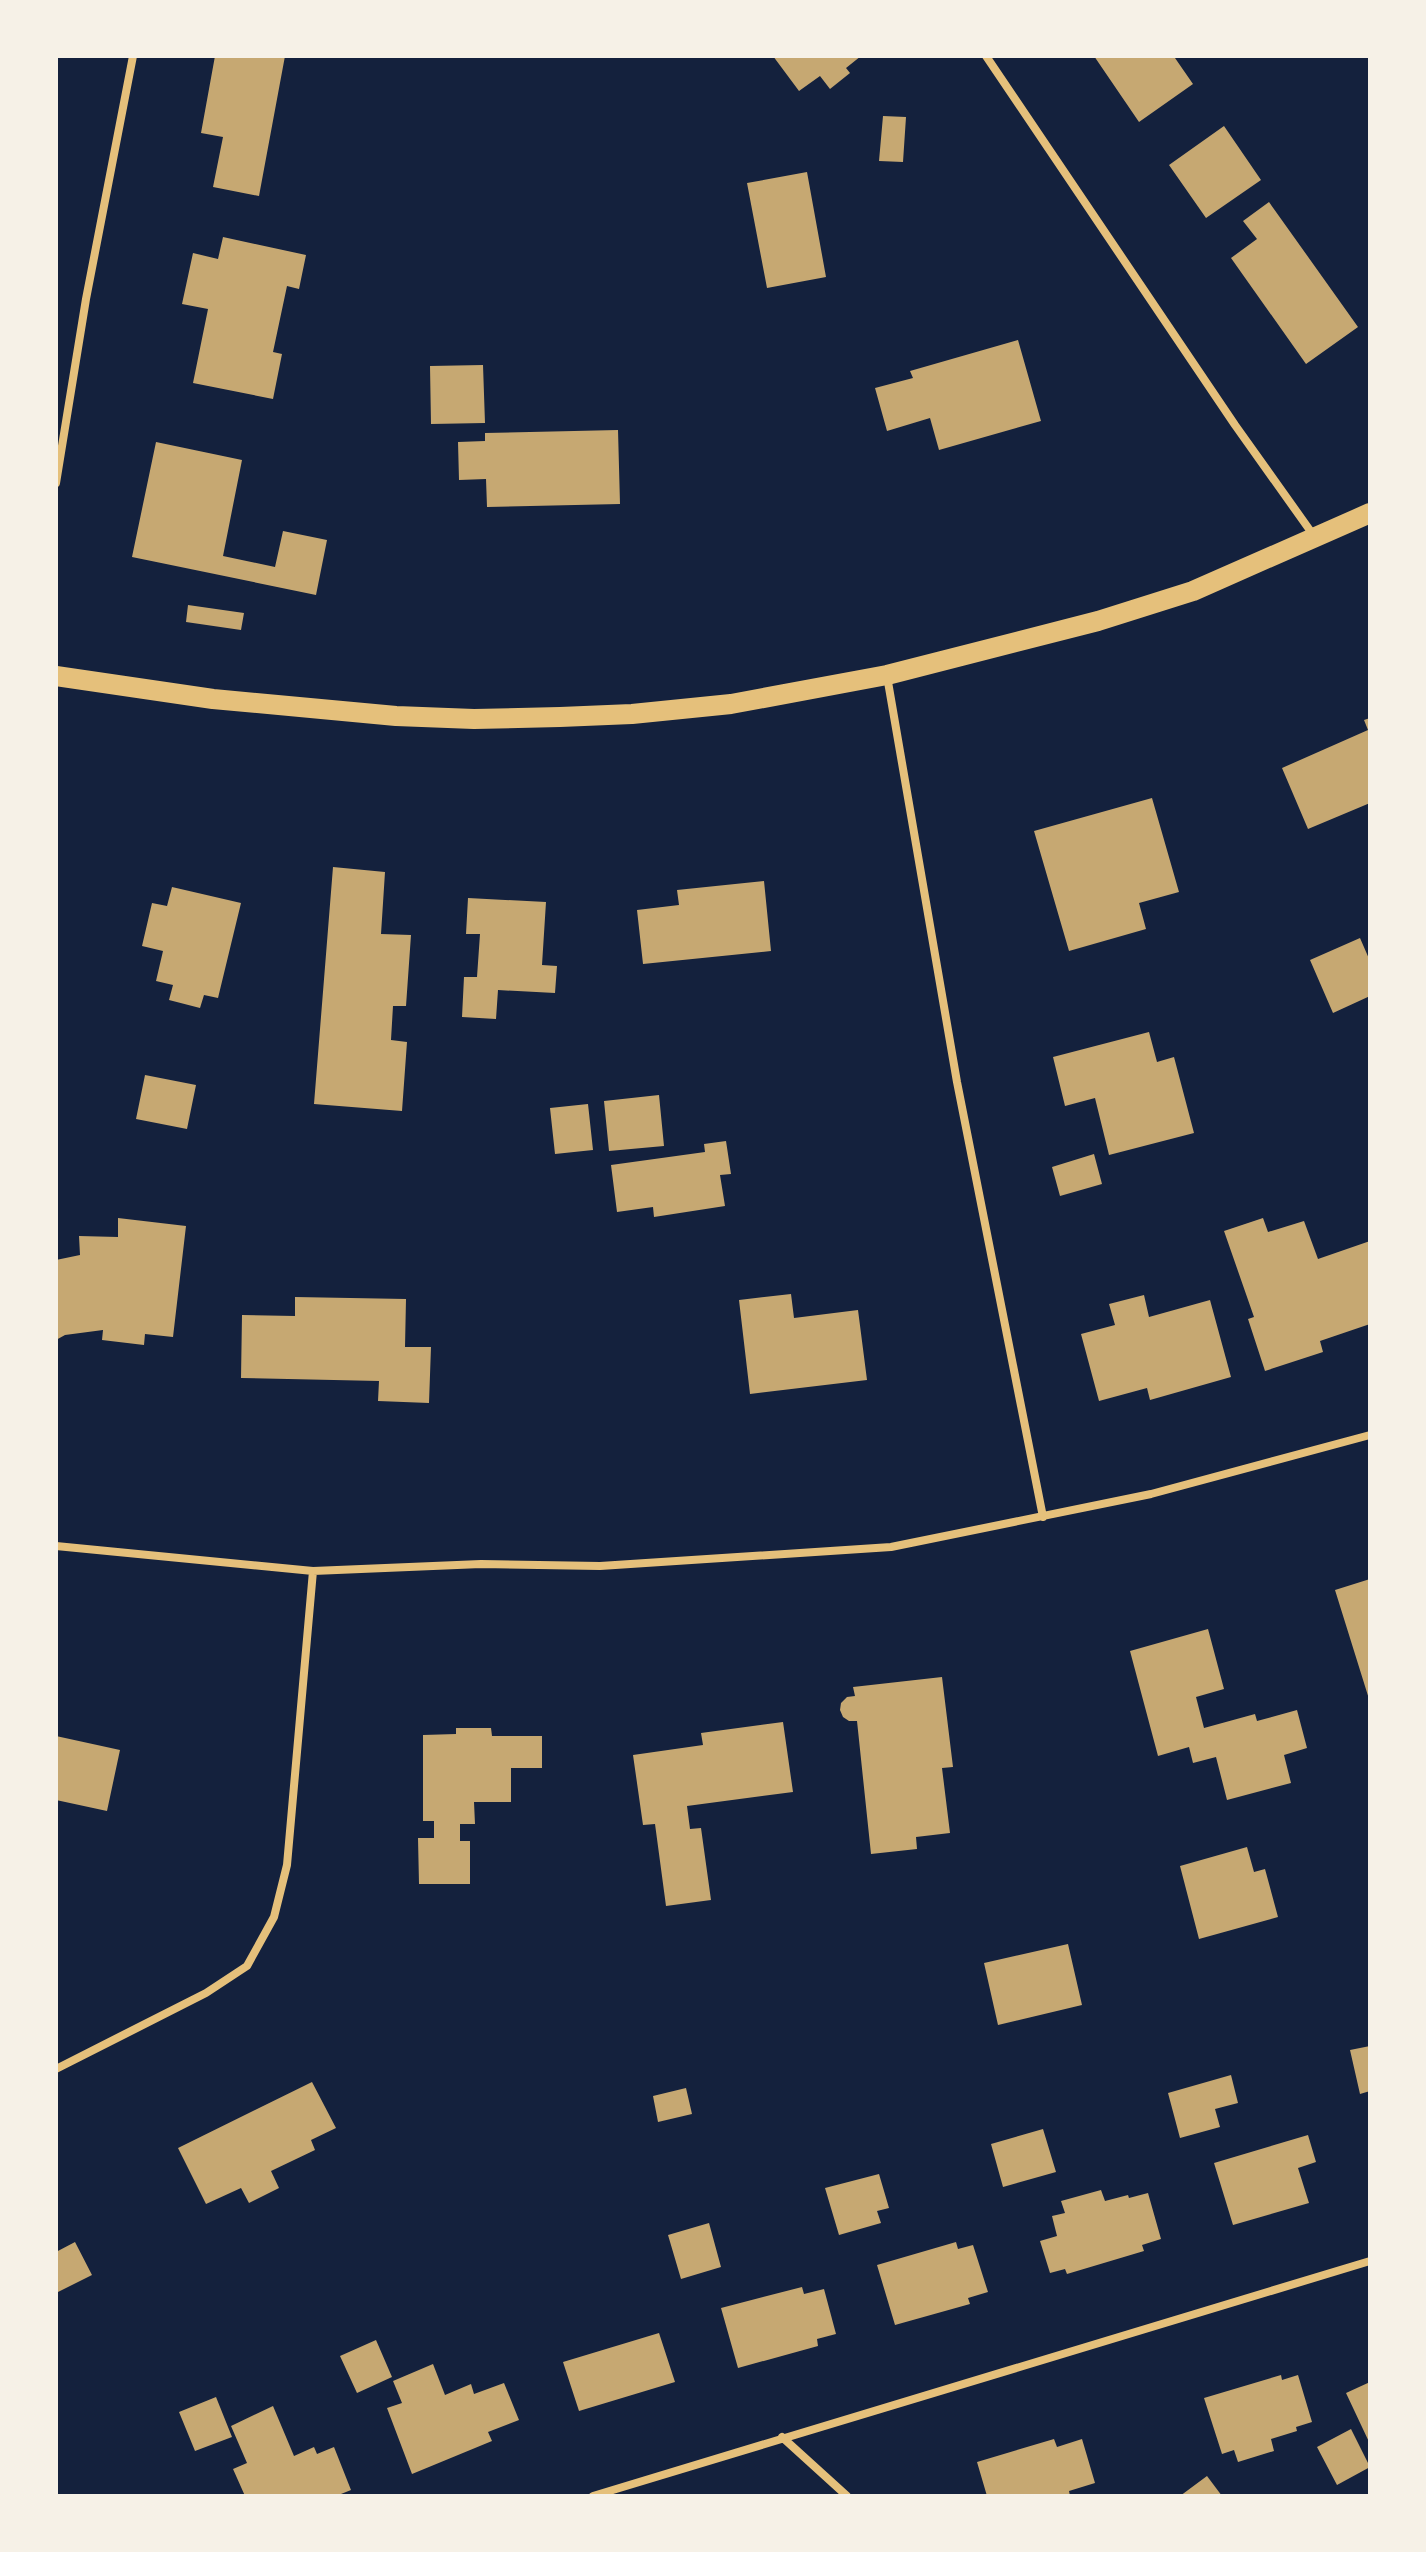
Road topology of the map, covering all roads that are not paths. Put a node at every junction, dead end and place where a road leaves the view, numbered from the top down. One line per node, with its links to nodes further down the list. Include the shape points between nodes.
1 (133, 56): 3 (street)
2 (986, 56): 5 (street)
3 (56, 483)
4 (1370, 513): 5 (main road)
5 (1314, 536): 6 (main road, via 1193,591)
6 (887, 675): 7 (main road, via 731,704 632,714 474,719 213,699); 9 (street, via 957,1082)
7 (56, 676)
8 (1370, 1435): 9 (street)
9 (1043, 1517): 11 (street, via 891,1547 600,1566 481,1564)
10 (56, 1546): 11 (street)
11 (313, 1571): 12 (street, via 287,1865 274,1917 247,1966 206,1993)
12 (56, 2069)
13 (1370, 2261): 14 (street)
14 (782, 2437): 15 (street); 16 (street)
15 (593, 2496)
16 (847, 2496)

